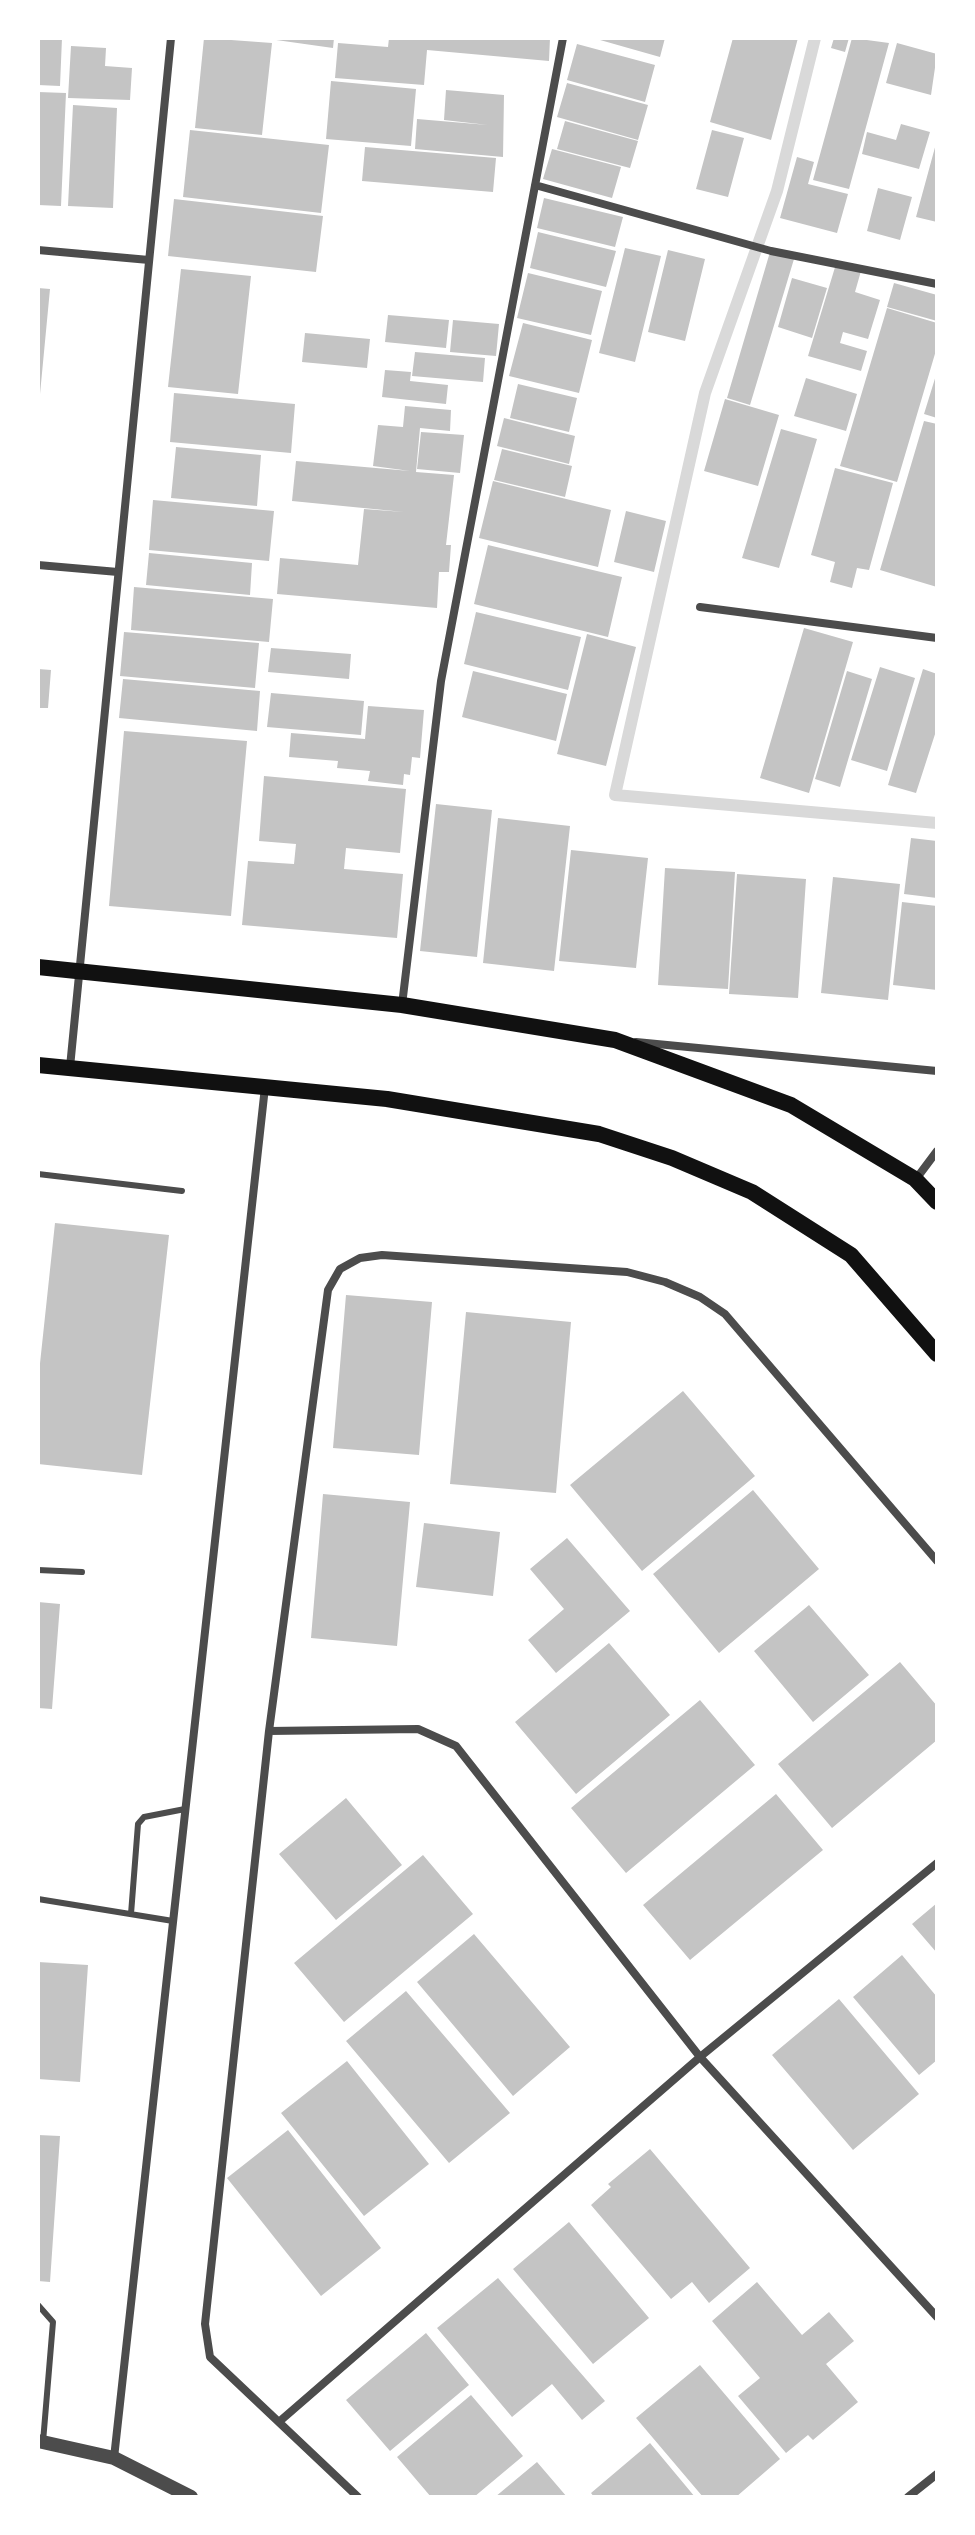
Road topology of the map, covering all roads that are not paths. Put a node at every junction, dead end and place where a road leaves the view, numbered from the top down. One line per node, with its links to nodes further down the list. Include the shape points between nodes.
1 (171, 38): 5 (street)
2 (563, 38): 3 (street)
3 (535, 185): 6 (street, via 742,244); 13 (street, via 441,681)
4 (38, 250): 5 (street)
5 (149, 260): 8 (street)
6 (937, 284)
7 (38, 565): 8 (street)
8 (118, 572): 12 (street)
9 (700, 607): 10 (street)
10 (937, 638)
11 (38, 967): 12 (main road)
12 (80, 971): 13 (main road); 16 (street)
13 (402, 1005): 14 (main road)
14 (615, 1040): 17 (street); 21 (main road, via 791,1105)
15 (38, 1065): 16 (main road)
16 (70, 1067): 18 (main road)
17 (937, 1071)
18 (265, 1087): 24 (main road, via 387,1099 599,1134 672,1158 752,1192 851,1255); 29 (street)
19 (937, 1151): 21 (street)
20 (38, 1174): 22 (lane)
21 (915, 1179): 23 (main road)
22 (182, 1191)
23 (937, 1202)
24 (937, 1354)
25 (937, 1561): 28 (street, via 725,1314 700,1297 627,1272 382,1255 360,1258 340,1269 328,1290)
26 (38, 1570): 27 (lane)
27 (82, 1572)
28 (269, 1731): 34 (street, via 418,1729 456,1746); 37 (street, via 205,2324 210,2357)
29 (185, 1809): 32 (lane, via 144,1817 138,1824); 33 (street)
30 (937, 1863): 34 (street)
31 (38, 1899): 32 (lane)
32 (131, 1914): 33 (lane)
33 (173, 1921): 39 (street)
34 (700, 2057): 36 (street); 37 (street)
35 (38, 2305): 38 (lane, via 53,2322)
36 (937, 2317)
37 (280, 2421): 42 (street)
38 (40, 2441): 39 (street)
39 (114, 2458): 41 (street)
40 (937, 2474): 43 (street)
41 (191, 2497)
42 (358, 2497)
43 (908, 2497)

